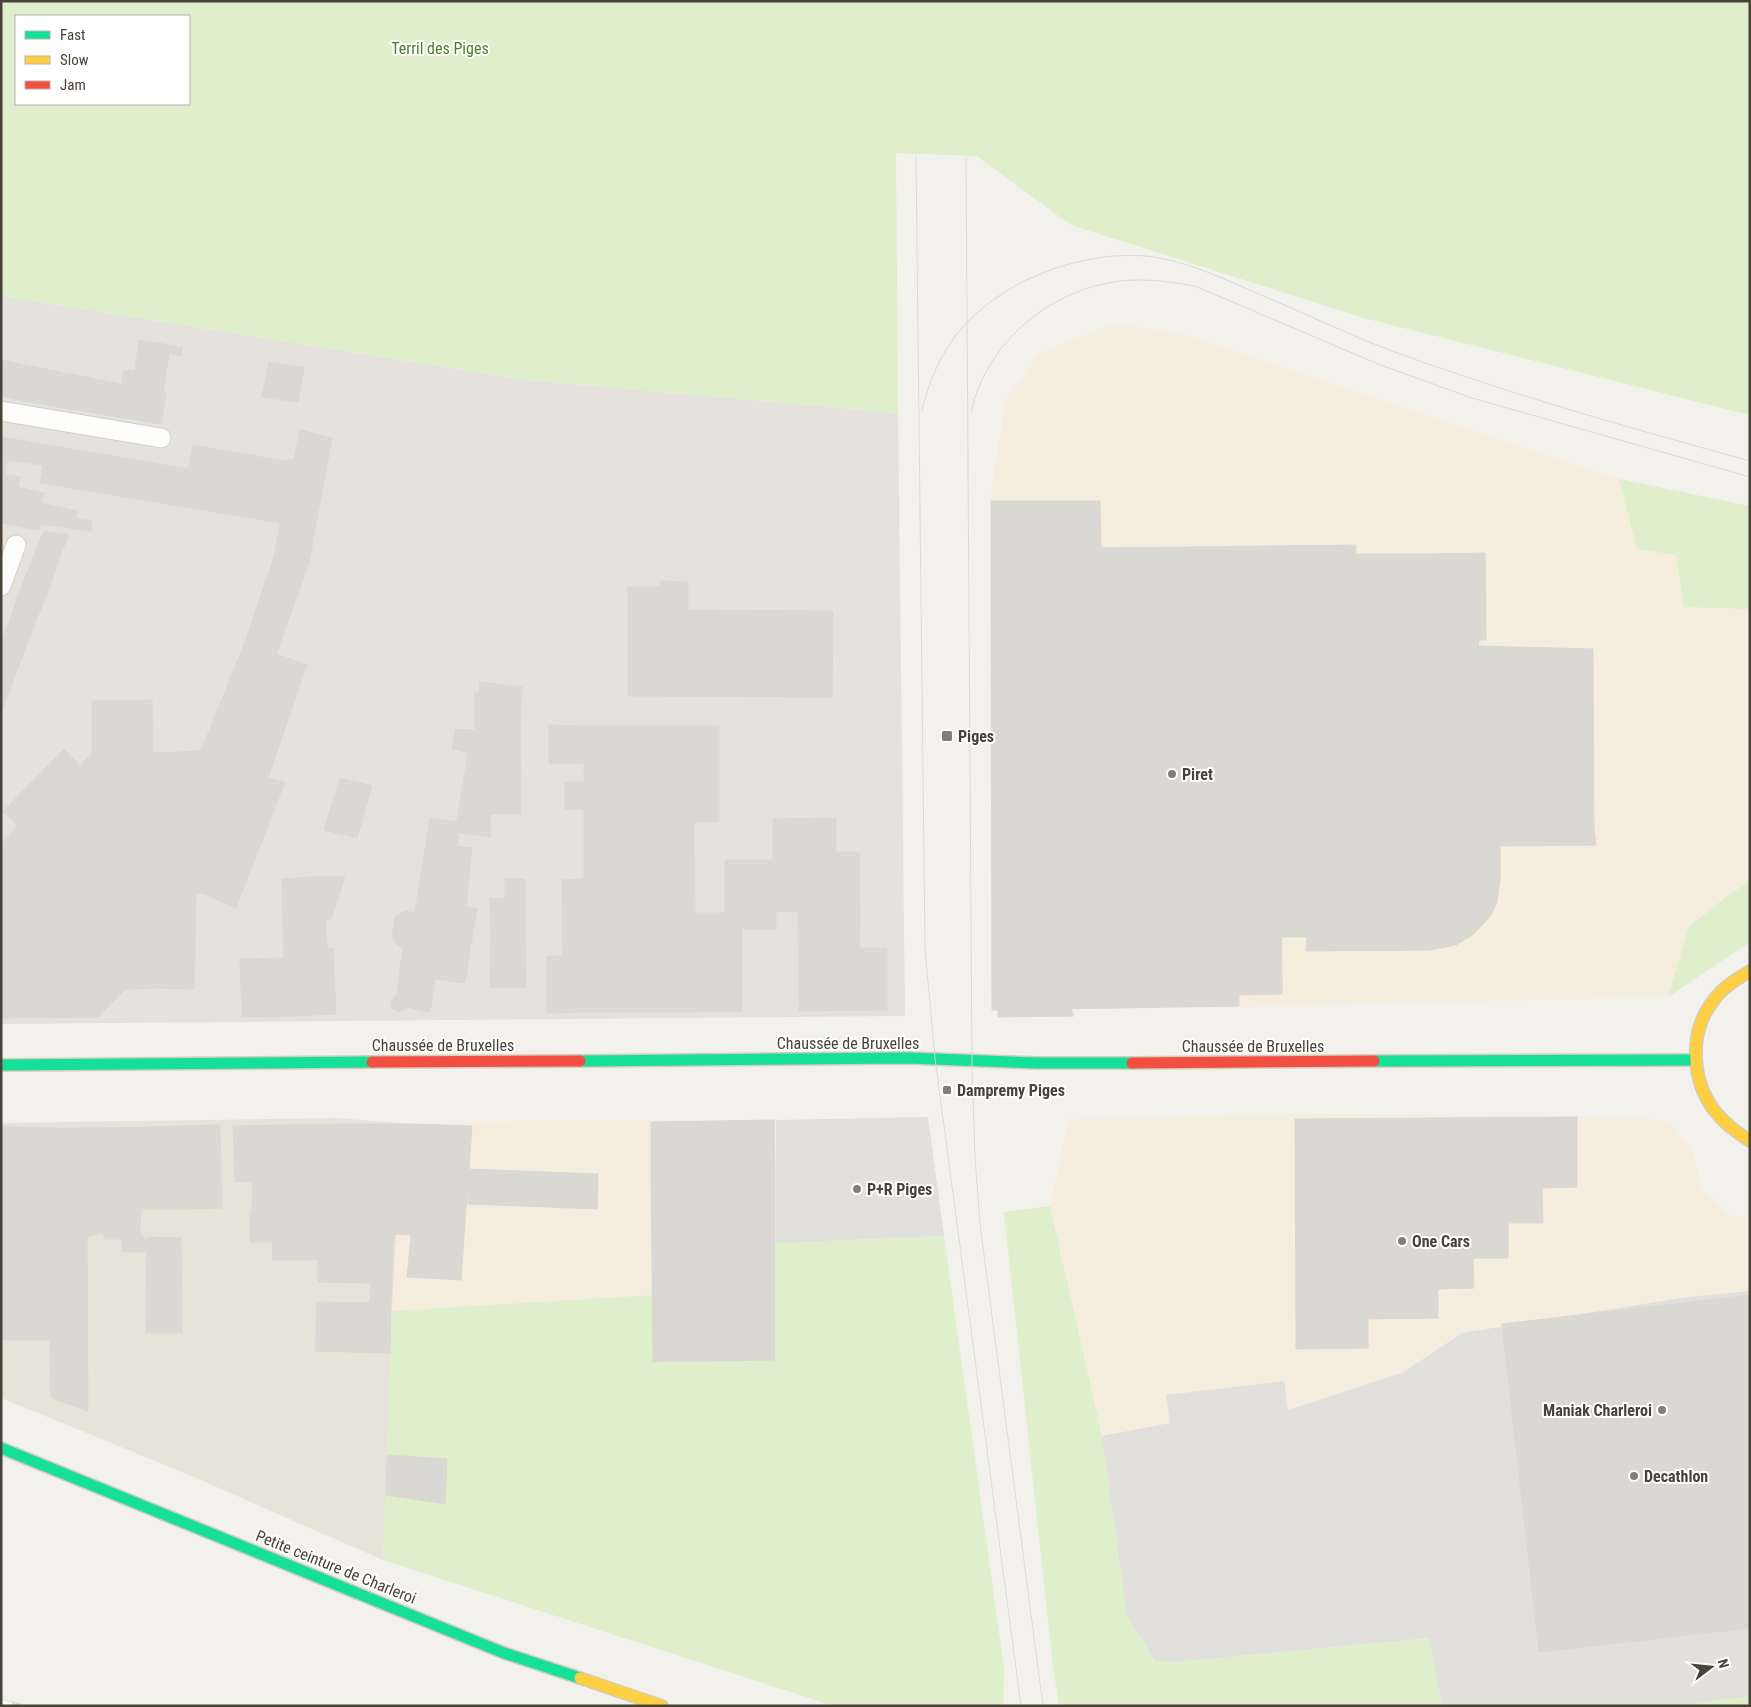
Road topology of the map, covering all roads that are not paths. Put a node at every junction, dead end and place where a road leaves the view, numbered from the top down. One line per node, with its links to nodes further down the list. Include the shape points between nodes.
1 (1, 411): 2 (lane)
2 (161, 438)
3 (16, 545): 4 (lane)
4 (1, 586)
5 (1750, 971): 6 (main road, via 1726,985 1709,1006 1698,1032)
6 (1695, 1060): 7 (main road, Chaussée de Bruxelles, via 1038,1063 908,1058); 8 (main road, via 1699,1083 1709,1105 1722,1121)
7 (1, 1065)
8 (1750, 1141)
9 (1, 1448): 10 (main road, Petite ceinture de Charleroi, via 504,1653)
10 (662, 1706)

